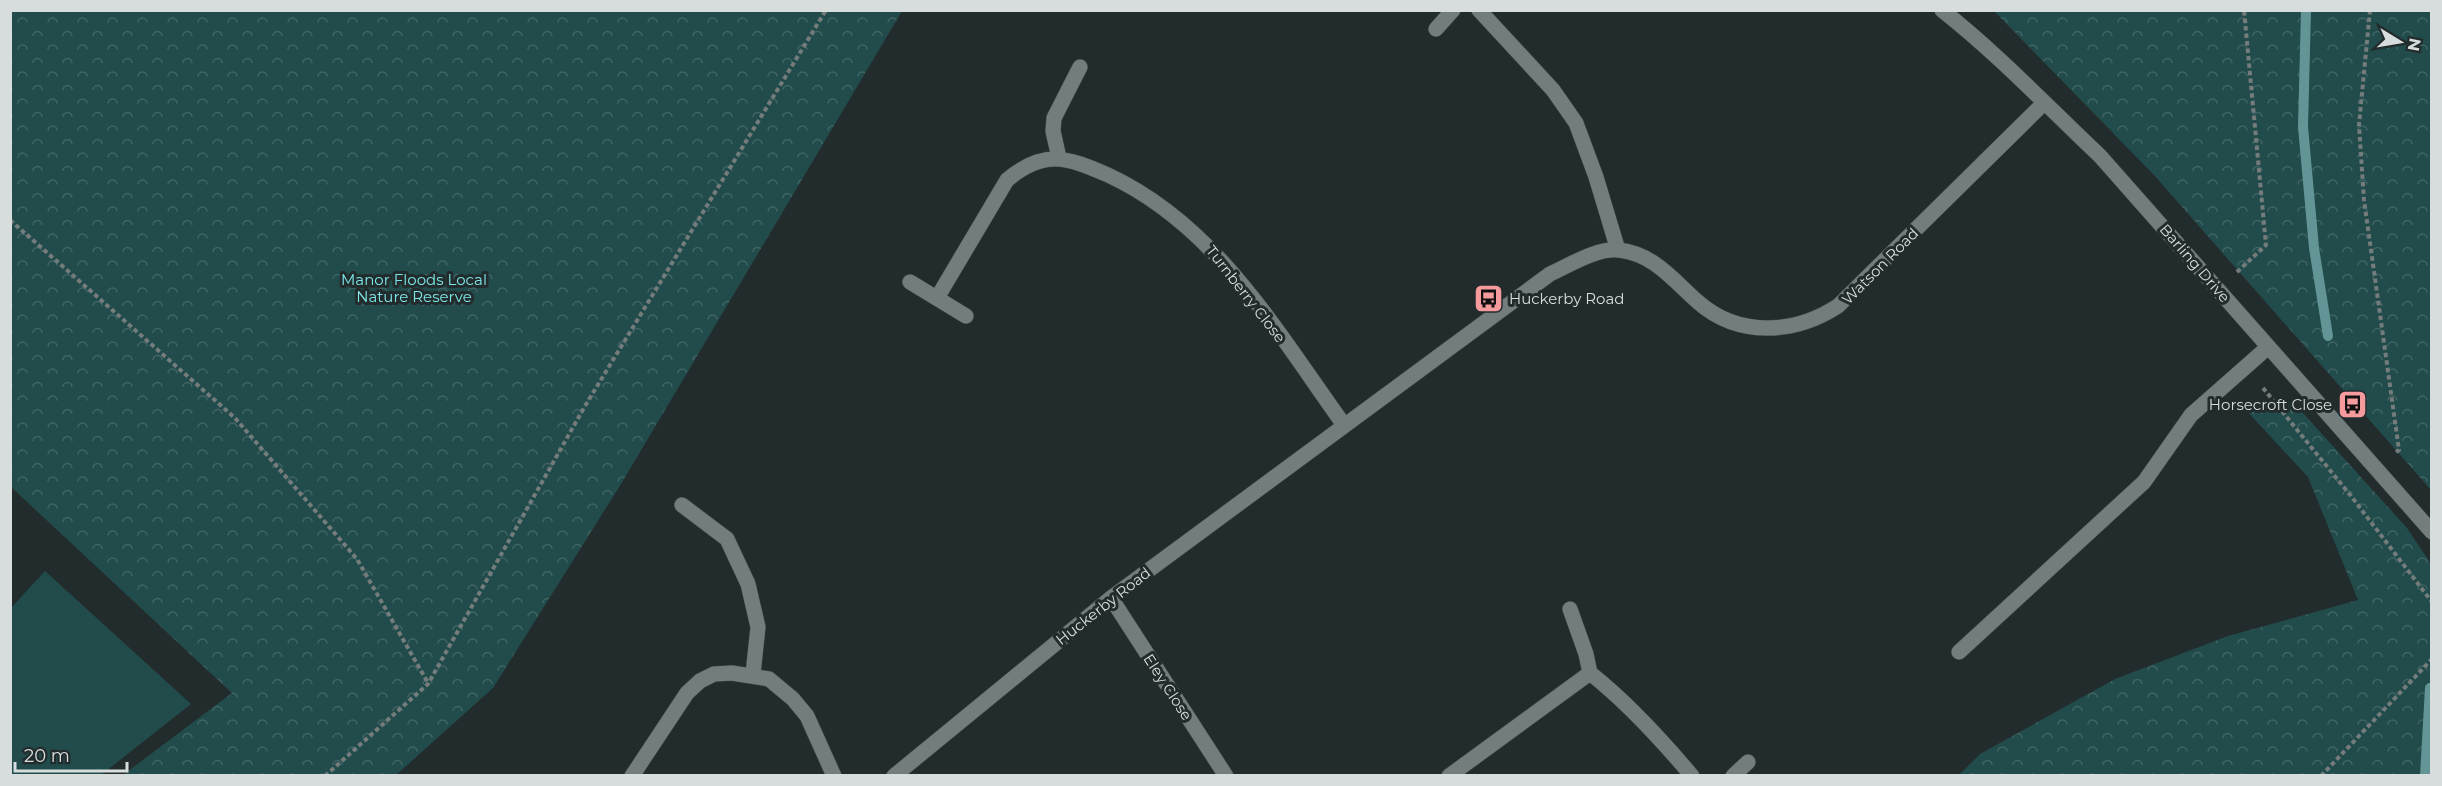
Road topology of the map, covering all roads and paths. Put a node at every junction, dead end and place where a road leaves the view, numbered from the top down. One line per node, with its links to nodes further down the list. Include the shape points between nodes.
1 (826, 10): 30 (path, via 585,406)
2 (1453, 10): 7 (street)
3 (1479, 10): 12 (street, via 1553,90 1576,123)
4 (1942, 10): 9 (street, Barling Drive)
5 (2244, 10): 14 (path, via 2266,245)
6 (2370, 10): 20 (path, via 2359,125 2361,165 2399,450)
7 (1436, 30)
8 (1080, 67): 10 (street, via 1054,118)
9 (2044, 103): 12 (street, Watson Road, via 1839,306 1818,319 1787,328 1764,329 1729,320 1700,304 1660,266 1644,256); 14 (street, Barling Drive, via 2100,156)
10 (1059, 158): 15 (street, via 1048,157 1022,168 1007,180); 19 (street, Turnberry Close, via 1129,185 1207,244 1246,289)
11 (10, 220): 30 (path, via 235,418 357,559)
12 (1618, 250): 19 (street, Huckerby Road, via 1583,259 1550,274)
13 (910, 282): 15 (street)
14 (2218, 290): 17 (street, Barling Drive)
15 (937, 298): 16 (street)
16 (966, 316)
17 (2267, 348): 18 (street); 20 (street, Barling Drive)
18 (2246, 366): 24 (path); 26 (street, via 2191,415 2144,482)
19 (1344, 425): 23 (street, Huckerby Road)
20 (2377, 470): 22 (street, Barling Drive)
21 (682, 505): 29 (street, via 727,538 748,584 759,627)
22 (2432, 532)
23 (1111, 598): 35 (street, Huckerby Road); 36 (street, Eley Close)
24 (2432, 602)
25 (1570, 609): 28 (street)
26 (1959, 652)
27 (2432, 659): 40 (path)
28 (1590, 673): 37 (street); 38 (street, via 1650,726)
29 (753, 674): 33 (street, via 714,675 700,681 687,693); 34 (street, via 780,687 807,716)
30 (428, 684): 32 (path)
31 (1748, 762): 39 (street)
32 (326, 776)
33 (632, 776)
34 (834, 776)
35 (894, 776)
36 (1226, 776)
37 (1449, 776)
38 (1692, 776)
39 (1733, 776)
40 (2321, 776)

